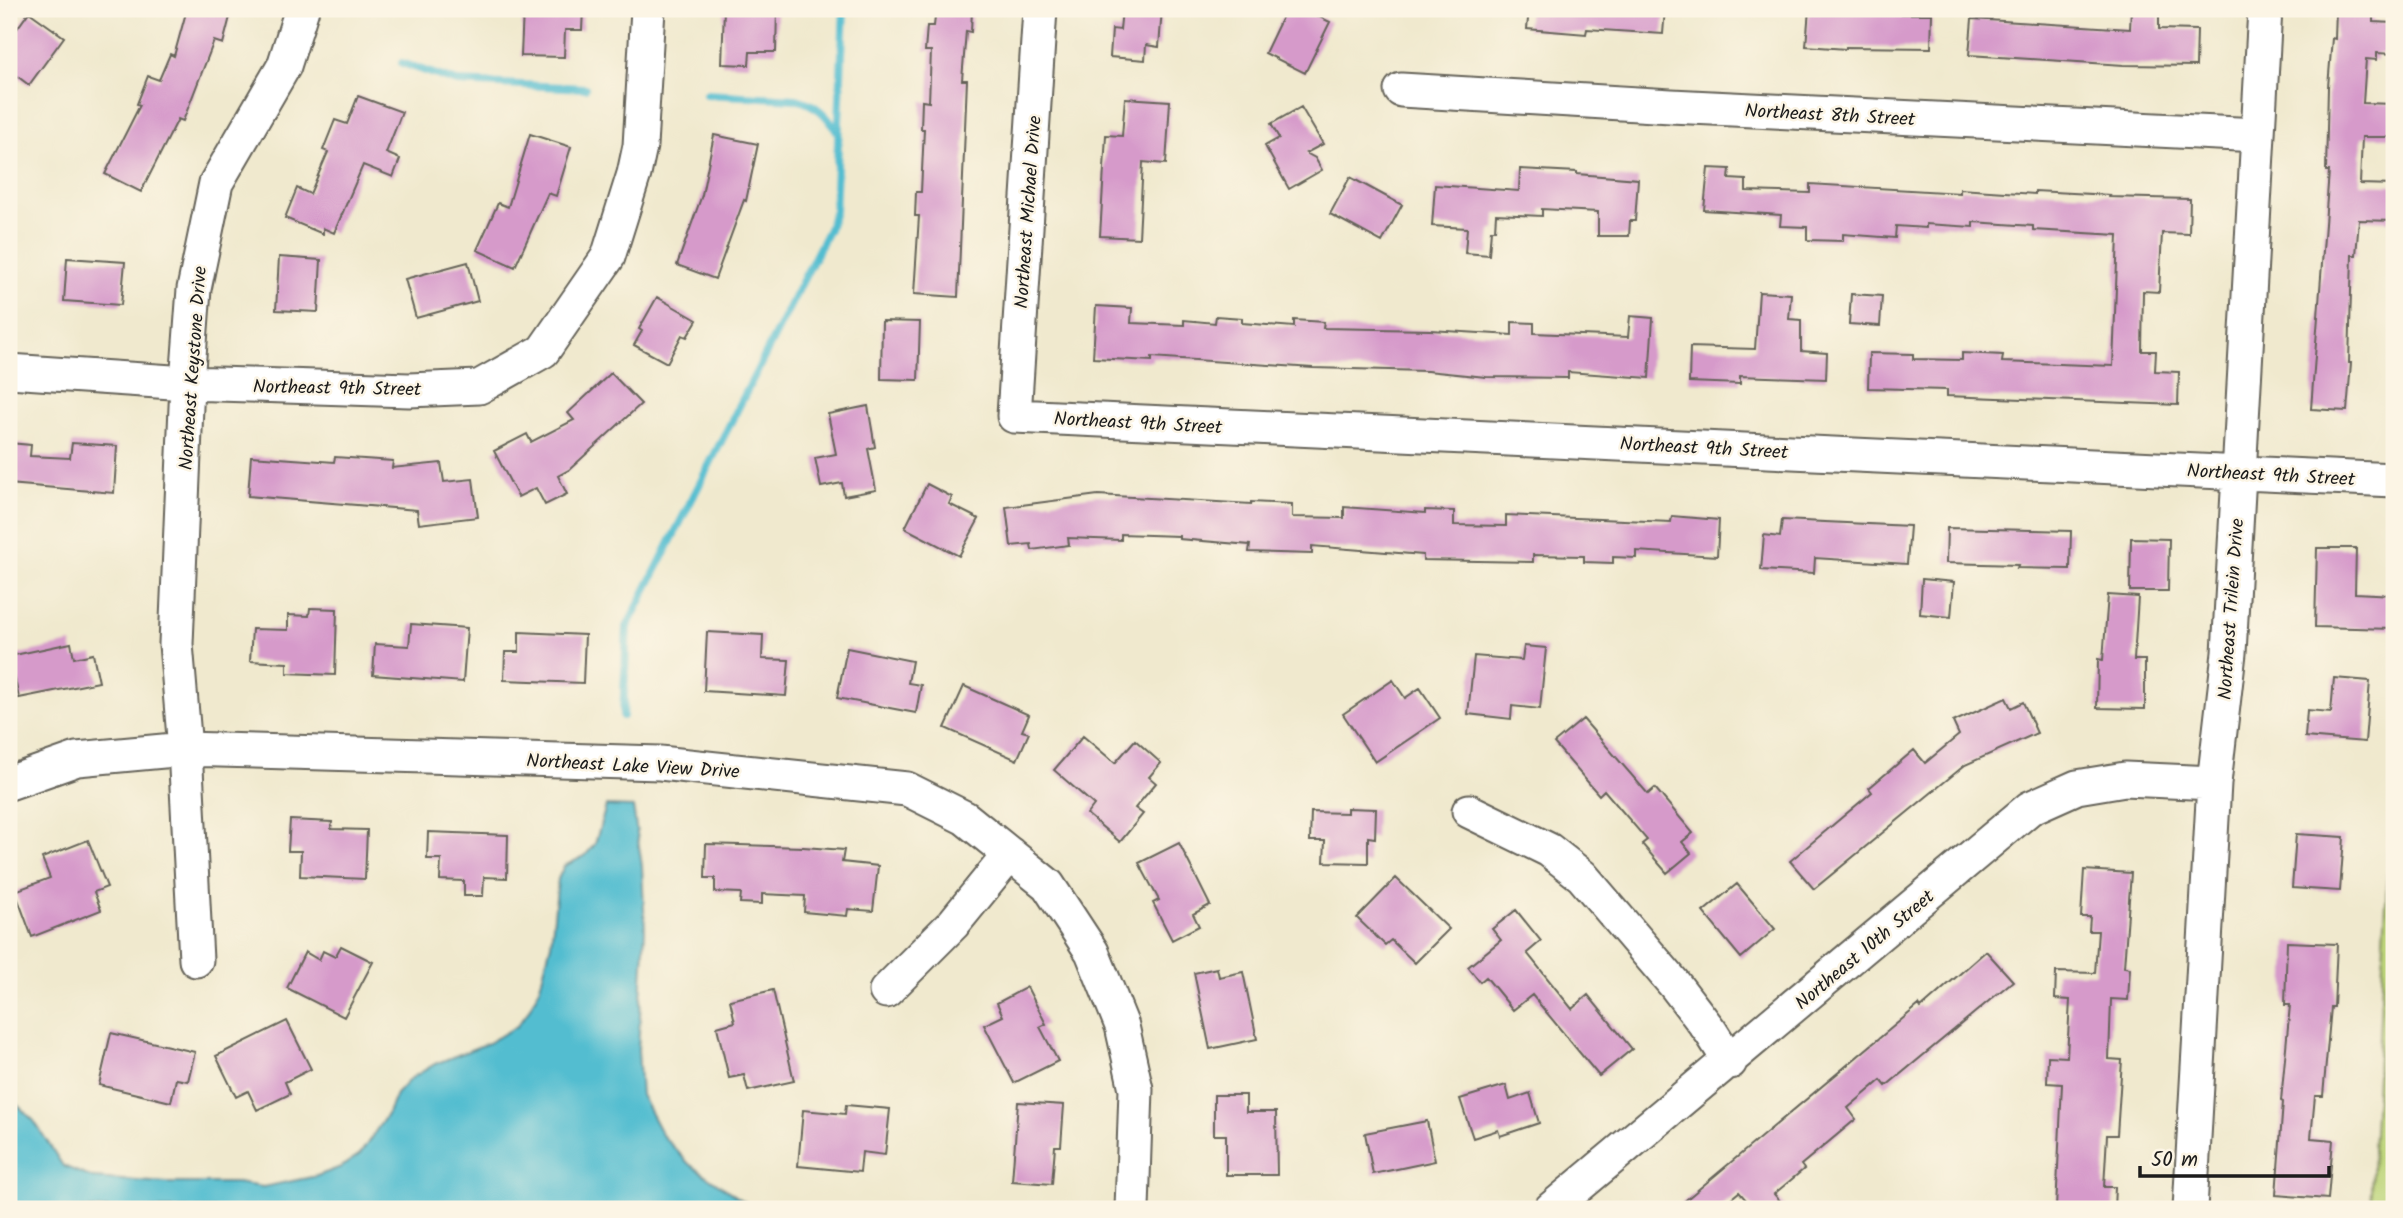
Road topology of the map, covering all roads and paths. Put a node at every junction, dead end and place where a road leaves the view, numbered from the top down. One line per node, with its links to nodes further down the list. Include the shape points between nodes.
1 (302, 9): 8 (street, Northeast Keystone Drive, via 284,66 216,183 194,289)
2 (648, 9): 8 (street, Northeast 9th Street, via 640,146 634,174 608,257 543,352 479,387 410,390)
3 (1040, 9): 9 (street, Northeast Michael Drive)
4 (2265, 9): 6 (street, Northeast Trilein Drive)
5 (1401, 90): 6 (street, Northeast 8th Street)
6 (2258, 135): 10 (street, Northeast Trilein Drive)
7 (9, 372): 8 (street, Northeast 9th Street)
8 (187, 383): 12 (street, Northeast Keystone Drive, via 176,644)
9 (1014, 416): 10 (street, Northeast 9th Street)
10 (2239, 472): 11 (street, Northeast 9th Street); 14 (street, Northeast Trilein Drive, via 2230,653)
11 (2394, 480)
12 (185, 749): 13 (street, Northeast Lake View Drive, via 77,759); 16 (street, Northeast Lake View Drive, via 660,763 907,789 965,818); 17 (street, Northeast Keystone Drive)
13 (9, 783)
14 (2214, 783): 19 (street, Northeast 10th Street, via 2125,779 2077,787 2030,808); 22 (street, Northeast Trilein Drive)
15 (1469, 811): 19 (street, via 1549,850 1582,876 1675,985)
16 (1010, 854): 18 (street, via 953,924); 20 (street, Northeast Lake View Drive, via 1048,884 1092,952 1122,1026 1136,1089)
17 (196, 960)
18 (886, 991)
19 (1730, 1062): 21 (street, Northeast 10th Street)
20 (1132, 1209)
21 (1550, 1209)
22 (2190, 1209)

